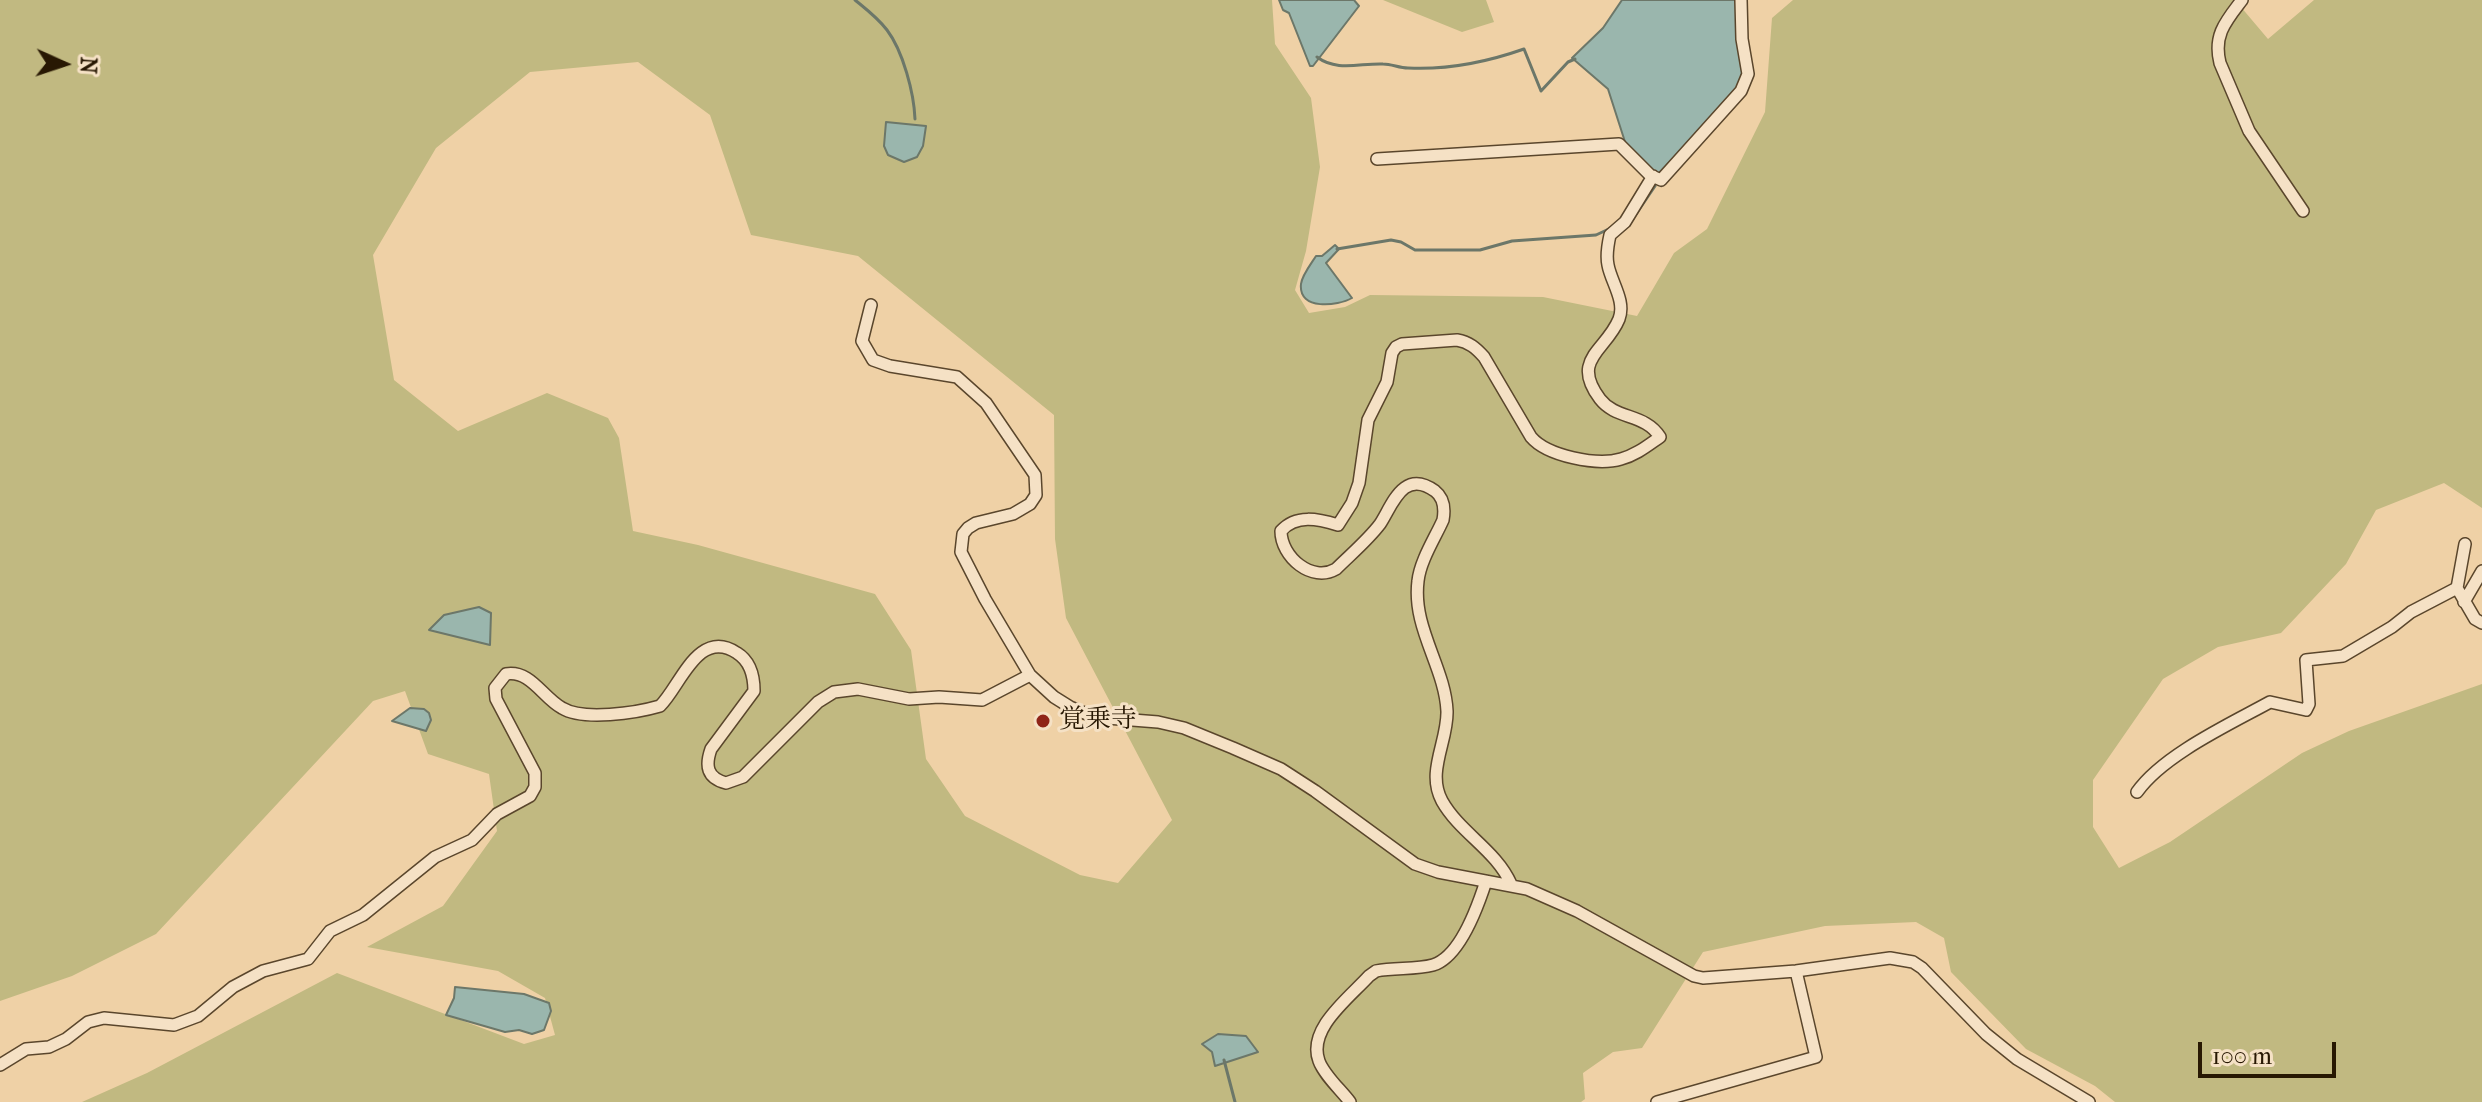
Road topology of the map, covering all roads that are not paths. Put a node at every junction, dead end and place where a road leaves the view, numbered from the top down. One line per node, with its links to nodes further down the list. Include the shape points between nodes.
1 (1741, 0): 4 (street, via 1748,74 1741,91 1661,180)
2 (2242, 0): 5 (street, via 2219,33 2220,63 2249,131)
3 (1377, 159): 4 (street, via 1619,144)
4 (1653, 176): 15 (street, via 1625,222 1610,235 1608,264 1619,318 1588,362 1588,373 1611,411 1648,423 1660,437 1617,461 1585,460 1546,449 1531,437 1477,349 1457,340 1402,344 1392,353 1387,382 1368,420 1359,483 1338,525 1298,519 1281,531 1285,551 1301,565 1328,574 1380,524 1403,489 1428,488 1442,498 1443,520 1418,578 1417,599 1447,708 1436,784 1442,801 1503,866)
5 (2303, 211)
6 (871, 305): 12 (street, via 862,341 873,360 957,377 986,403 1035,475 1036,495 1030,504 976,523 961,543 985,599)
7 (2465, 544): 9 (street)
8 (2482, 571): 10 (street)
9 (2457, 588): 10 (street); 13 (street, via 2343,656 2306,660 2306,710 2270,702 2202,740 2147,778)
10 (2464, 602): 11 (street)
11 (2482, 623)
12 (1030, 675): 14 (street, via 1054,697 1094,717 1184,728 1281,769 1415,864); 17 (street, via 982,700 902,699 858,689 834,692 743,777 726,783 712,777 707,761 754,691 749,665 732,650 699,654 660,706 587,716 560,707 525,676 506,674 495,688 496,699 535,773 530,796 497,814 472,840 435,857 363,915 330,931 308,959 263,971 198,1016 174,1025 104,1018)
13 (2137, 792)
14 (1486, 881): 15 (street); 18 (street, via 1452,952 1435,964 1376,971 1321,1031 1316,1049 1320,1064)
15 (1511, 884): 16 (street, via 1577,911 1694,976)
16 (1796, 971): 19 (street, via 1816,1057); 20 (street, via 1890,958 1913,962 2017,1059)
17 (0, 1065)
18 (1350, 1102)
19 (1657, 1102)
20 (2089, 1102)

